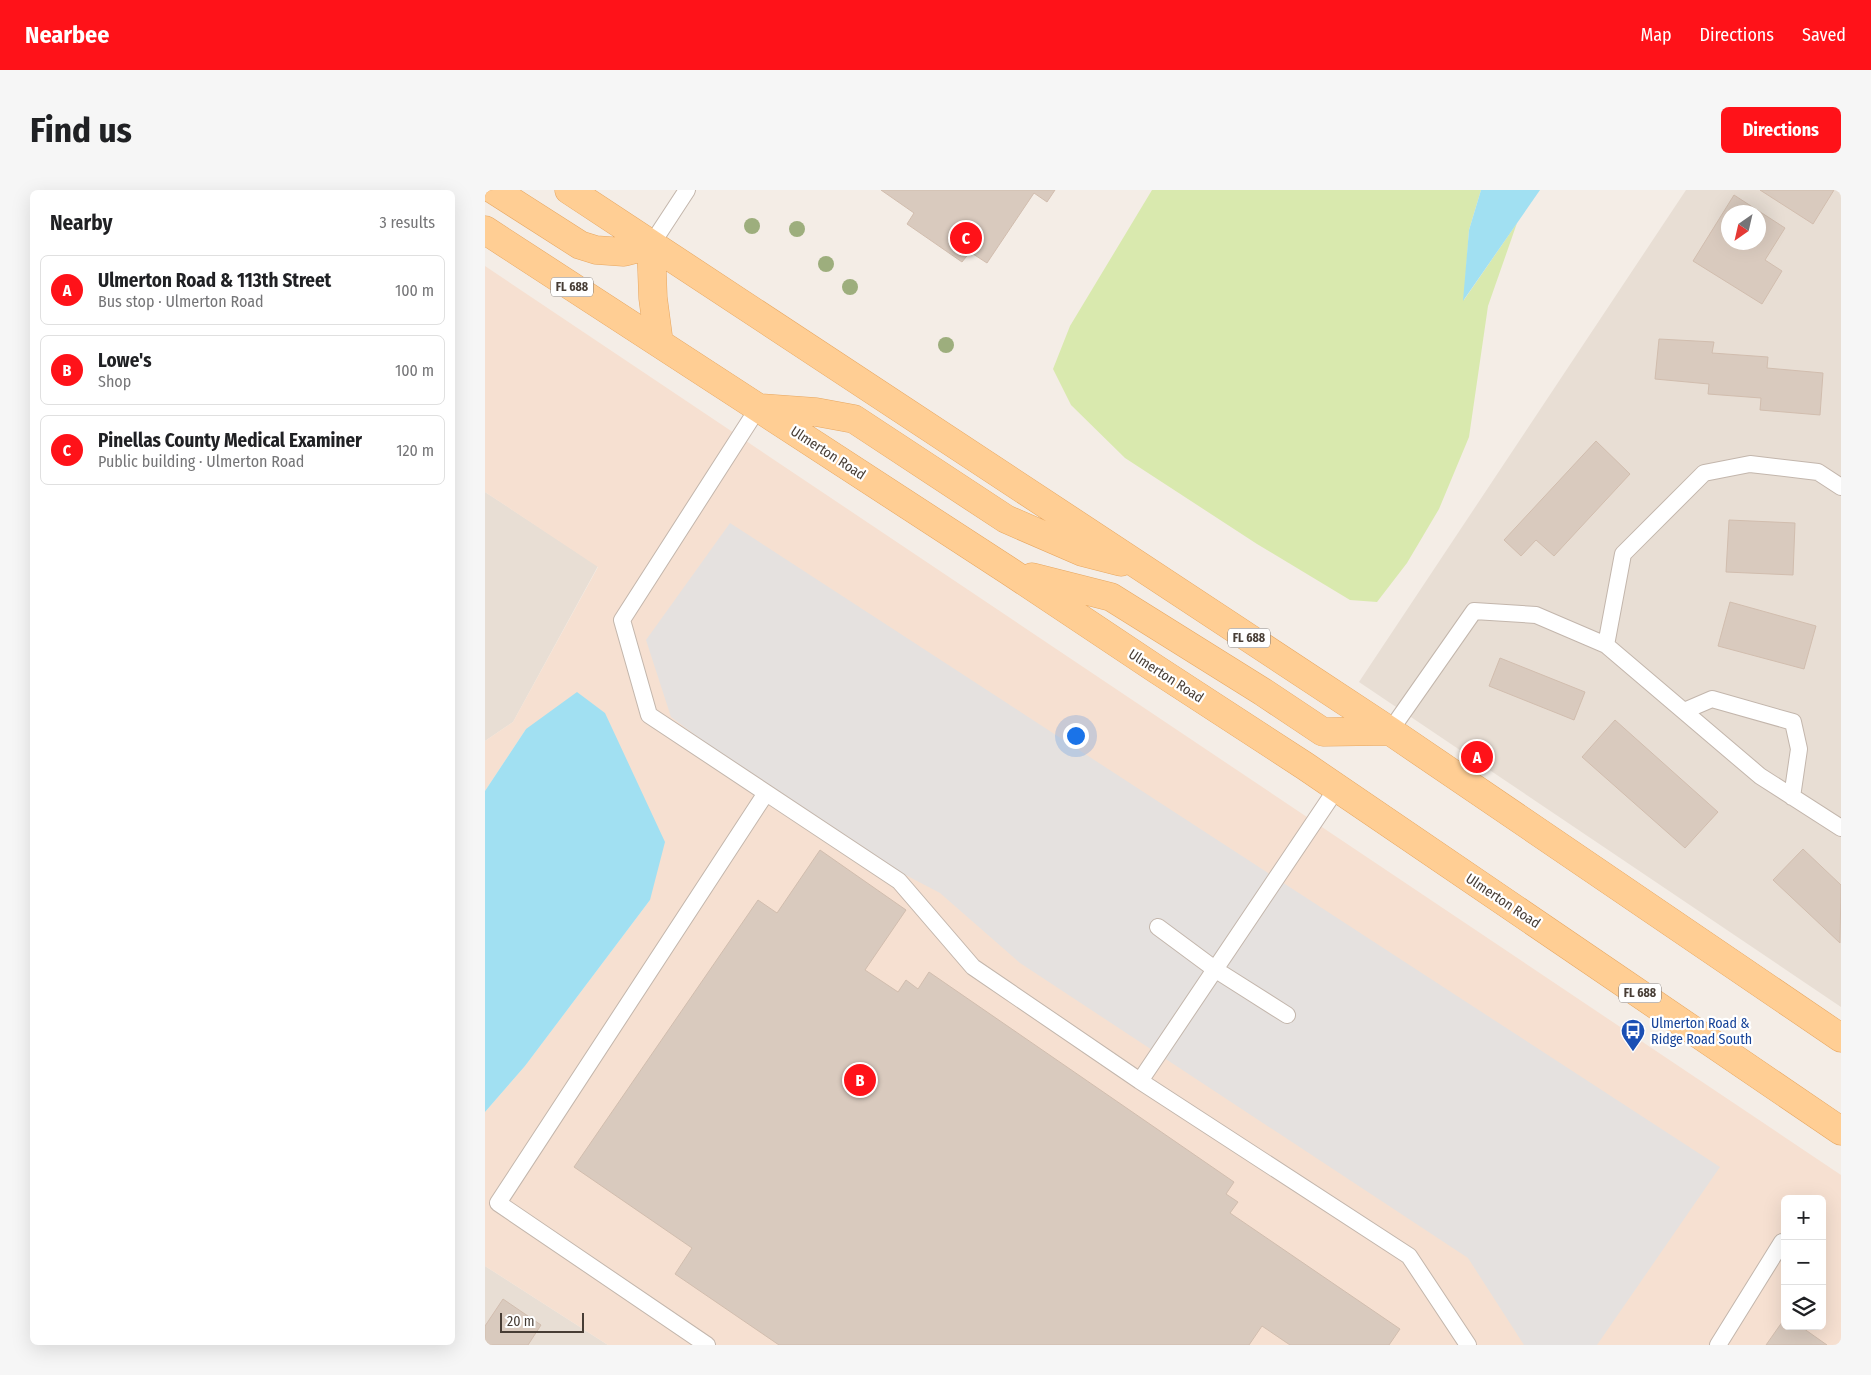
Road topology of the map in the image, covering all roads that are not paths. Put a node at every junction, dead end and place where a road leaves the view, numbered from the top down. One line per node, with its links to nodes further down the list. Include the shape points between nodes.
1 (494, 190): 5 (main road, via 580,245 624,252)
2 (569, 190): 5 (main road, FL 688)
3 (687, 190): 5 (lane)
4 (485, 230): 6 (main road, Ulmerton Road / FL 688)
5 (651, 245): 6 (main road); 9 (main road, FL 688)
6 (659, 343): 7 (main road, Ulmerton Road / FL 688)
7 (758, 408): 9 (main road, via 816,412 854,419 1006,519 1082,552); 10 (main road, Ulmerton Road / FL 688); 15 (lane, via 623,620 649,715)
8 (1841, 488): 11 (lane, via 1818,472 1750,464 1704,473 1623,554)
9 (1142, 567): 13 (main road, FL 688)
10 (1009, 571): 13 (main road, via 1111,597 1323,732); 14 (main road, Ulmerton Road / FL 688)
11 (1606, 645): 12 (lane); 13 (lane, via 1536,615 1474,611)
12 (1684, 711): 16 (lane, via 1760,776); 16 (lane, via 1712,699 1793,722 1799,749)
13 (1391, 731): 21 (main road, FL 688)
14 (1337, 788): 19 (lane); 23 (main road, Ulmerton Road / FL 688)
15 (766, 793): 22 (lane, via 899,881 973,967); 25 (lane, via 498,1203)
16 (1792, 797): 17 (lane)
17 (1841, 828)
18 (1158, 926): 19 (lane)
19 (1216, 970): 20 (lane); 22 (lane)
20 (1287, 1015)
21 (1841, 1038)
22 (1140, 1081): 26 (lane, via 1409,1256)
23 (1841, 1131)
24 (1781, 1244): 27 (lane)
25 (707, 1345)
26 (1468, 1345)
27 (1718, 1345)

